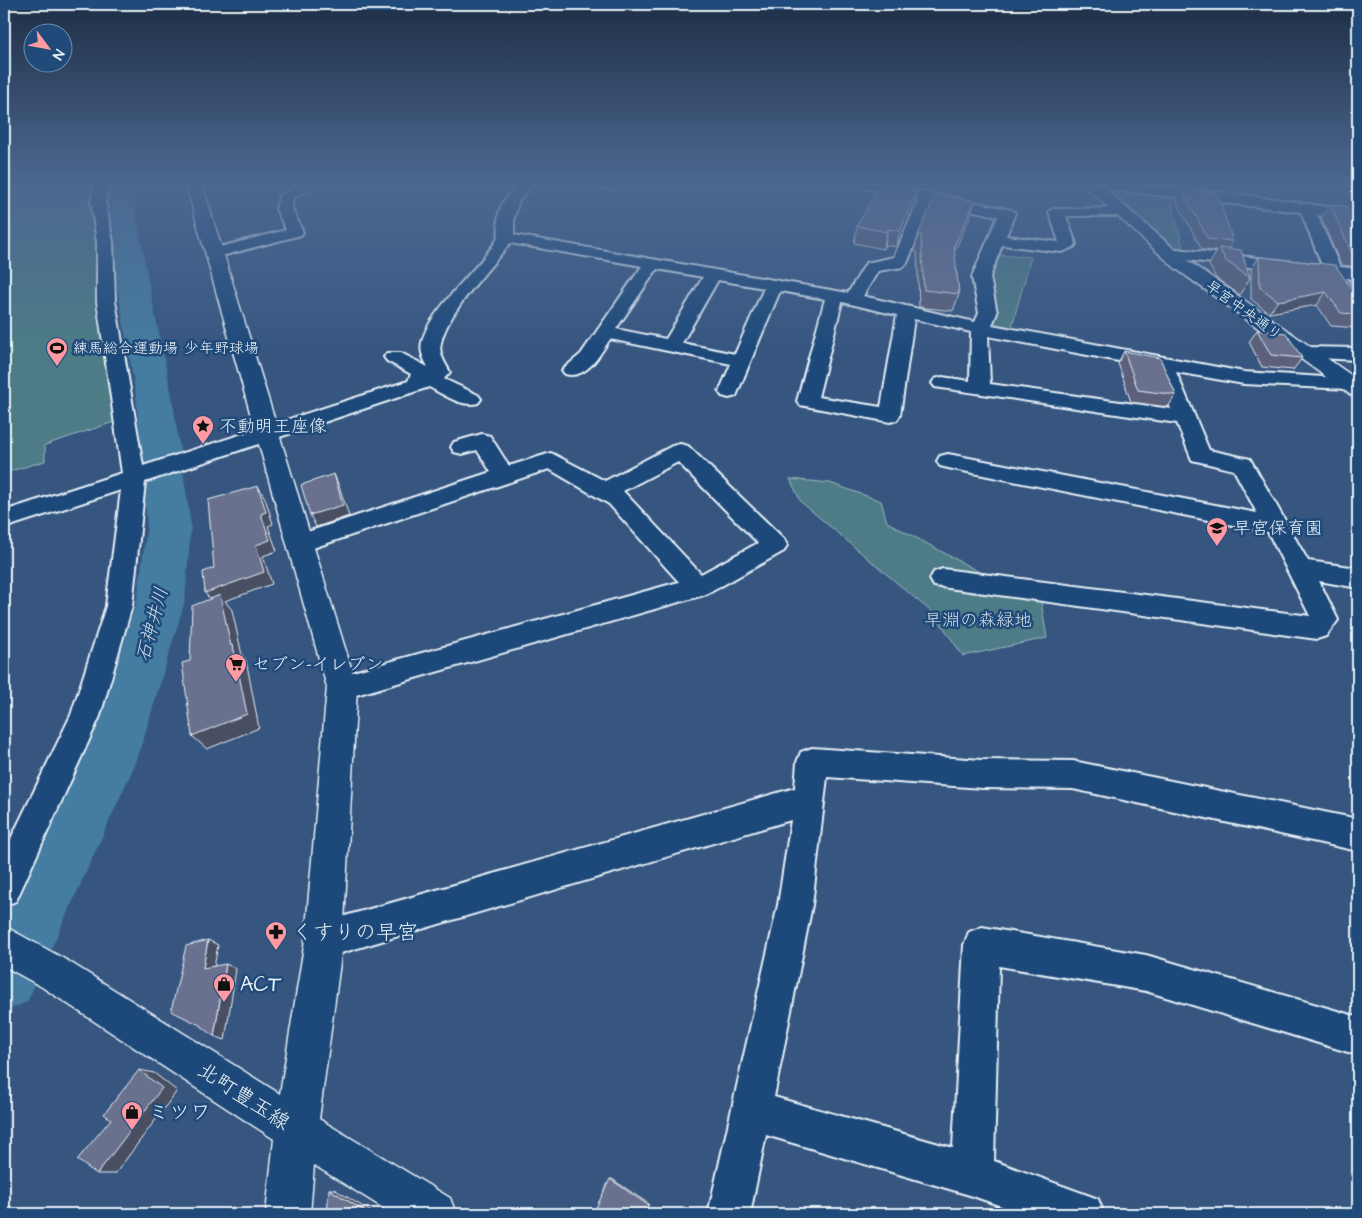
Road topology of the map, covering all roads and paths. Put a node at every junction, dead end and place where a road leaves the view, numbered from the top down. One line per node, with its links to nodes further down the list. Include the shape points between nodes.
1 (996, 240): 22 (street, via 981,277 988,313)
2 (105, 241): 42 (street, via 106,301)
3 (210, 241): 12 (street)
4 (261, 241): 12 (street)
5 (504, 241): 31 (street, via 439,324 431,343 440,372)
6 (523, 241): 14 (street)
7 (909, 241): 19 (street, via 897,264 872,267)
8 (1004, 241): 9 (street, via 1062,247 1068,244)
9 (1067, 241)
10 (1153, 241): 13 (street, 早宮中央通り)
11 (1320, 241): 15 (street)
12 (214, 253): 38 (street)
13 (1168, 254): 15 (street); 25 (street, 早宮中央通り)
14 (653, 262): 16 (street); 23 (street)
15 (1332, 271): 17 (street); 20 (street)
16 (714, 273): 18 (street); 24 (street)
17 (1358, 274)
18 (774, 284): 19 (street); 28 (street)
19 (844, 297): 21 (street); 21 (street, via 807,401 890,414)
20 (1358, 311)
21 (906, 312): 22 (street)
22 (982, 329): 29 (street); 34 (street, via 979,334)
23 (605, 332): 24 (street); 30 (street, via 588,358)
24 (671, 346): 28 (street)
25 (1304, 353): 26 (street); 33 (street, 早宮中央通り)
26 (1358, 354)
27 (394, 357): 31 (street, via 422,372)
28 (742, 361): 35 (street)
29 (1163, 364): 33 (street, via 1244,378); 37 (street)
30 (572, 370)
31 (423, 383): 36 (street); 38 (street)
32 (942, 383): 34 (street)
33 (1353, 387)
34 (980, 388): 37 (street)
35 (729, 392)
36 (471, 398)
37 (1185, 418): 45 (street, via 1200,455 1242,464)
38 (269, 433): 42 (street); 46 (street)
39 (462, 447): 41 (street, via 482,441)
40 (948, 462): 45 (street)
41 (504, 475): 43 (street, via 550,460); 46 (street)
42 (139, 477): 44 (street); 54 (street, via 119,606 85,716)
43 (605, 491): 50 (street, via 617,498); 50 (street, via 680,451 776,545)
44 (4, 520)
45 (1275, 525): 47 (street)
46 (301, 543): 51 (street)
47 (1300, 569): 48 (street); 49 (street, via 1324,620 1317,628)
48 (1358, 578)
49 (943, 579)
50 (698, 587): 51 (street)
51 (342, 687): 55 (street)
52 (810, 799): 53 (street, via 812,762 982,774 1073,775); 55 (street); 58 (street, via 795,905)
53 (1358, 835)
54 (4, 889)
55 (324, 940): 59 (street)
56 (4, 945): 59 (street, 北町豊玉線, via 55,974)
57 (1358, 1036): 60 (street, via 1146,973 982,945)
58 (752, 1111): 60 (street); 63 (street)
59 (296, 1129): 61 (street); 62 (street, 北町豊玉線)
60 (973, 1175): 64 (street)
61 (288, 1214)
62 (434, 1214)
63 (729, 1214)
64 (1083, 1214)

